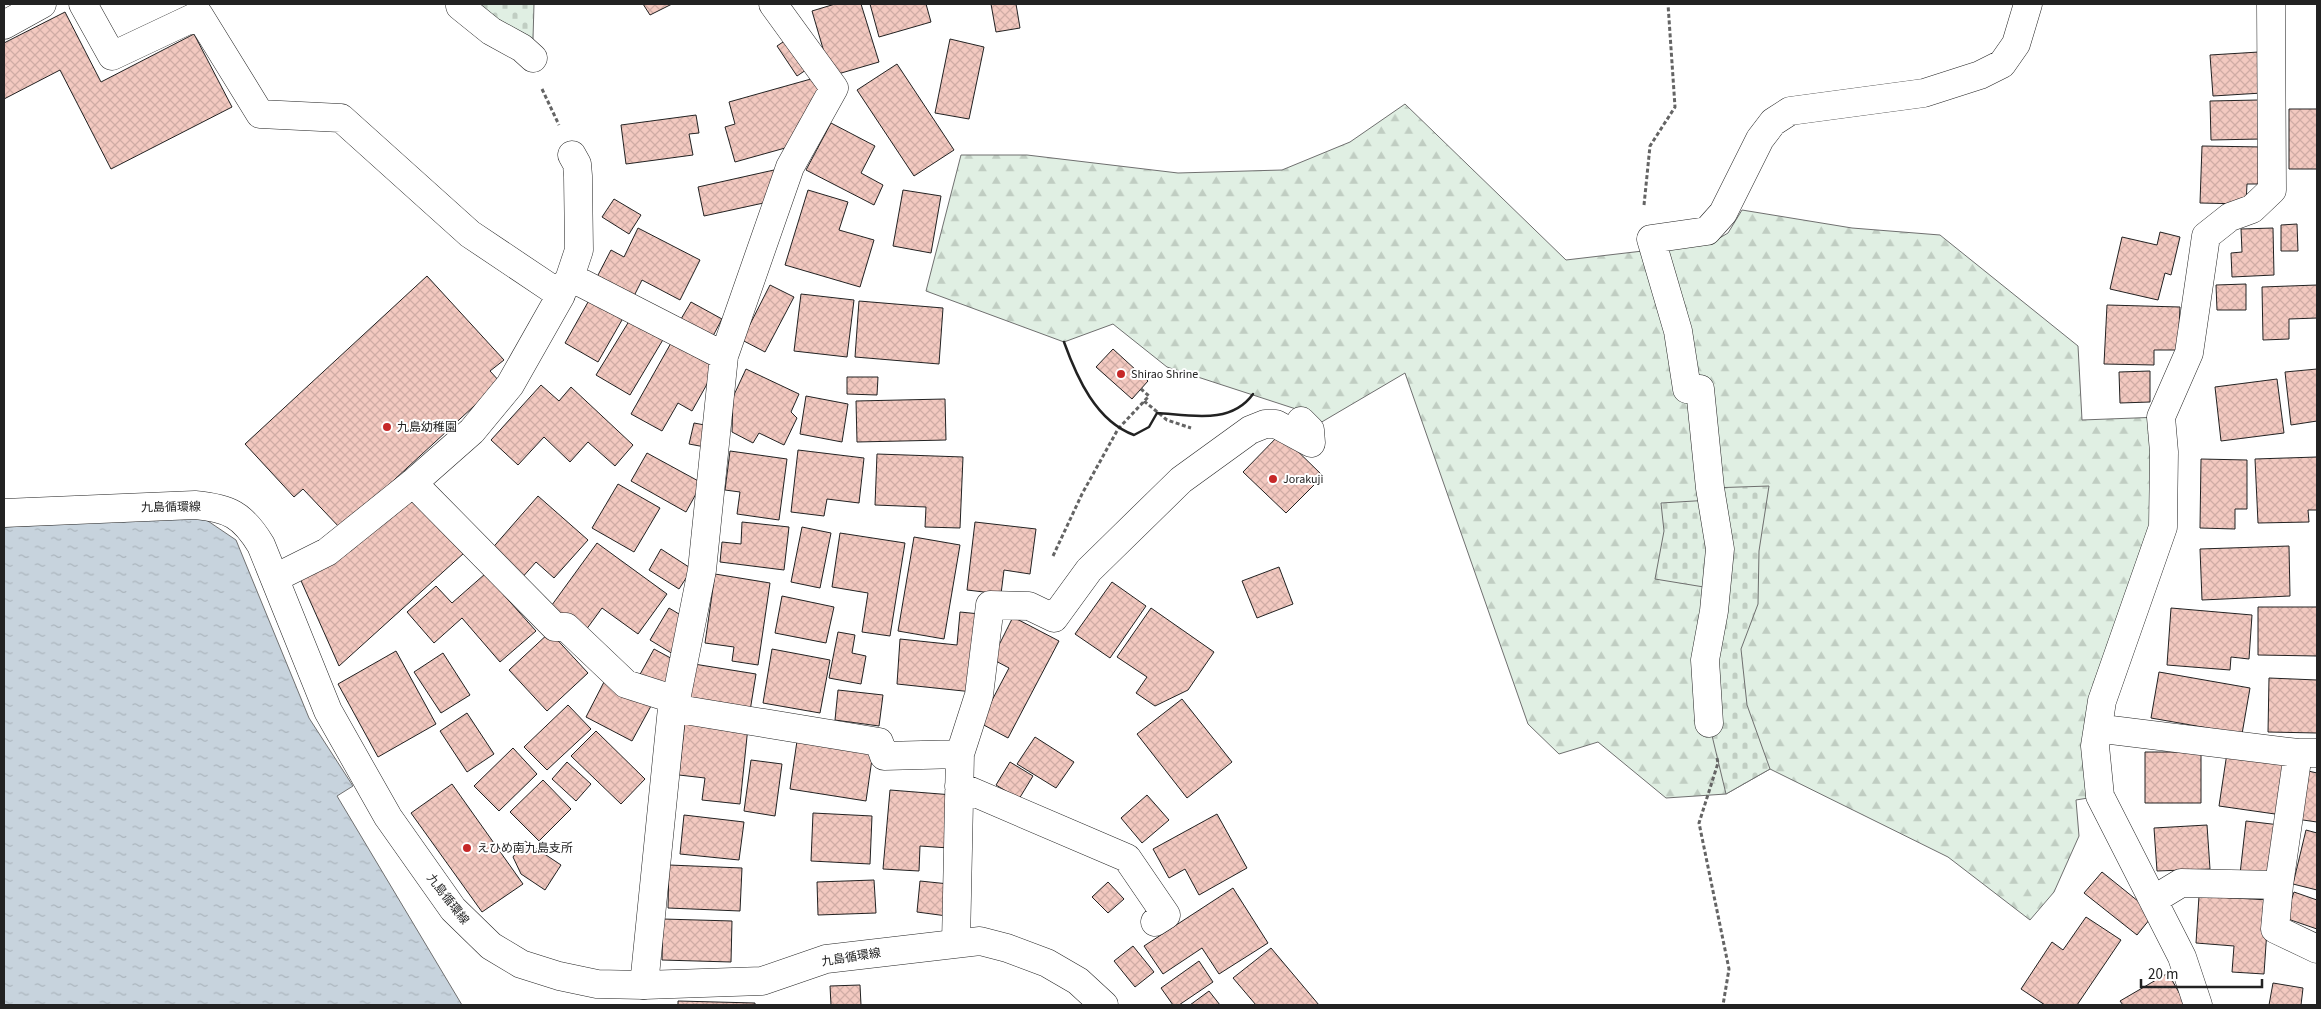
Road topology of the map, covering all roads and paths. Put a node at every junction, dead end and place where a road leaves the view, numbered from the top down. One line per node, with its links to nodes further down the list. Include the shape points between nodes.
1 (42, 4): 8 (street)
2 (83, 4): 12 (street, via 112,56 199,15 260,114 341,118 470,234)
3 (773, 4): 13 (street, via 834,88 790,168)
4 (1668, 4): 11 (path, via 1675,107 1650,146 1643,203)
5 (2028, 4): 11 (street, via 2016,44 2002,64 1980,75 1924,93 1790,111 1773,122 1760,139 1723,213 1707,231)
6 (2271, 4): 29 (street, via 2272,190 2252,209 2230,217 2206,236 2189,353 2161,417 2163,527 2102,701 2095,746 2100,796)
7 (460, 6): 9 (street)
8 (4, 25)
9 (533, 58): 10 (path, via 540,83)
10 (572, 155): 12 (street, via 578,176 579,250)
11 (1651, 239): 23 (street, via 1678,331 1687,389 1700,389 1720,550 1705,660)
12 (566, 286): 13 (street); 18 (street, via 510,385 472,431)
13 (724, 356): 22 (street, via 702,570)
14 (1141, 389): 15 (path, via 1149,396)
15 (1144, 401): 16 (path); 21 (path, via 1114,437 1082,494)
16 (1157, 413)
17 (1301, 421): 21 (street, via 1310,430 1311,442 1284,427 1264,424 1250,430 1181,480 1089,570 1054,618)
18 (413, 483): 20 (street, via 327,552); 22 (street, via 555,627 566,627 626,684)
19 (4, 513): 20 (street, 九島循環線, via 195,505 217,507 236,514 250,527 262,545)
20 (275, 578): 33 (street, 九島循環線, via 328,711 388,817 453,909 491,946 522,964 597,984)
21 (1029, 606): 26 (street, via 990,605 979,695)
22 (674, 704): 26 (street, via 878,742 884,756); 33 (street)
23 (1709, 723): 35 (path, via 1718,763 1699,823 1729,969)
24 (2111, 730): 25 (street)
25 (2308, 753): 28 (street)
26 (960, 754): 27 (street)
27 (960, 786): 30 (street, via 1127,858 1166,915); 31 (street)
28 (2279, 885): 29 (street, via 2181,883); 32 (street, via 2275,930)
29 (2153, 900): 36 (street, via 2182,957)
30 (1155, 922)
31 (956, 943): 33 (street, 九島循環線, via 826,959 762,981); 34 (street, 九島循環線, via 980,941 1047,963 1078,981)
32 (2317, 949)
33 (644, 985)
34 (1104, 1005)
35 (1723, 1005)
36 (2198, 1005)

